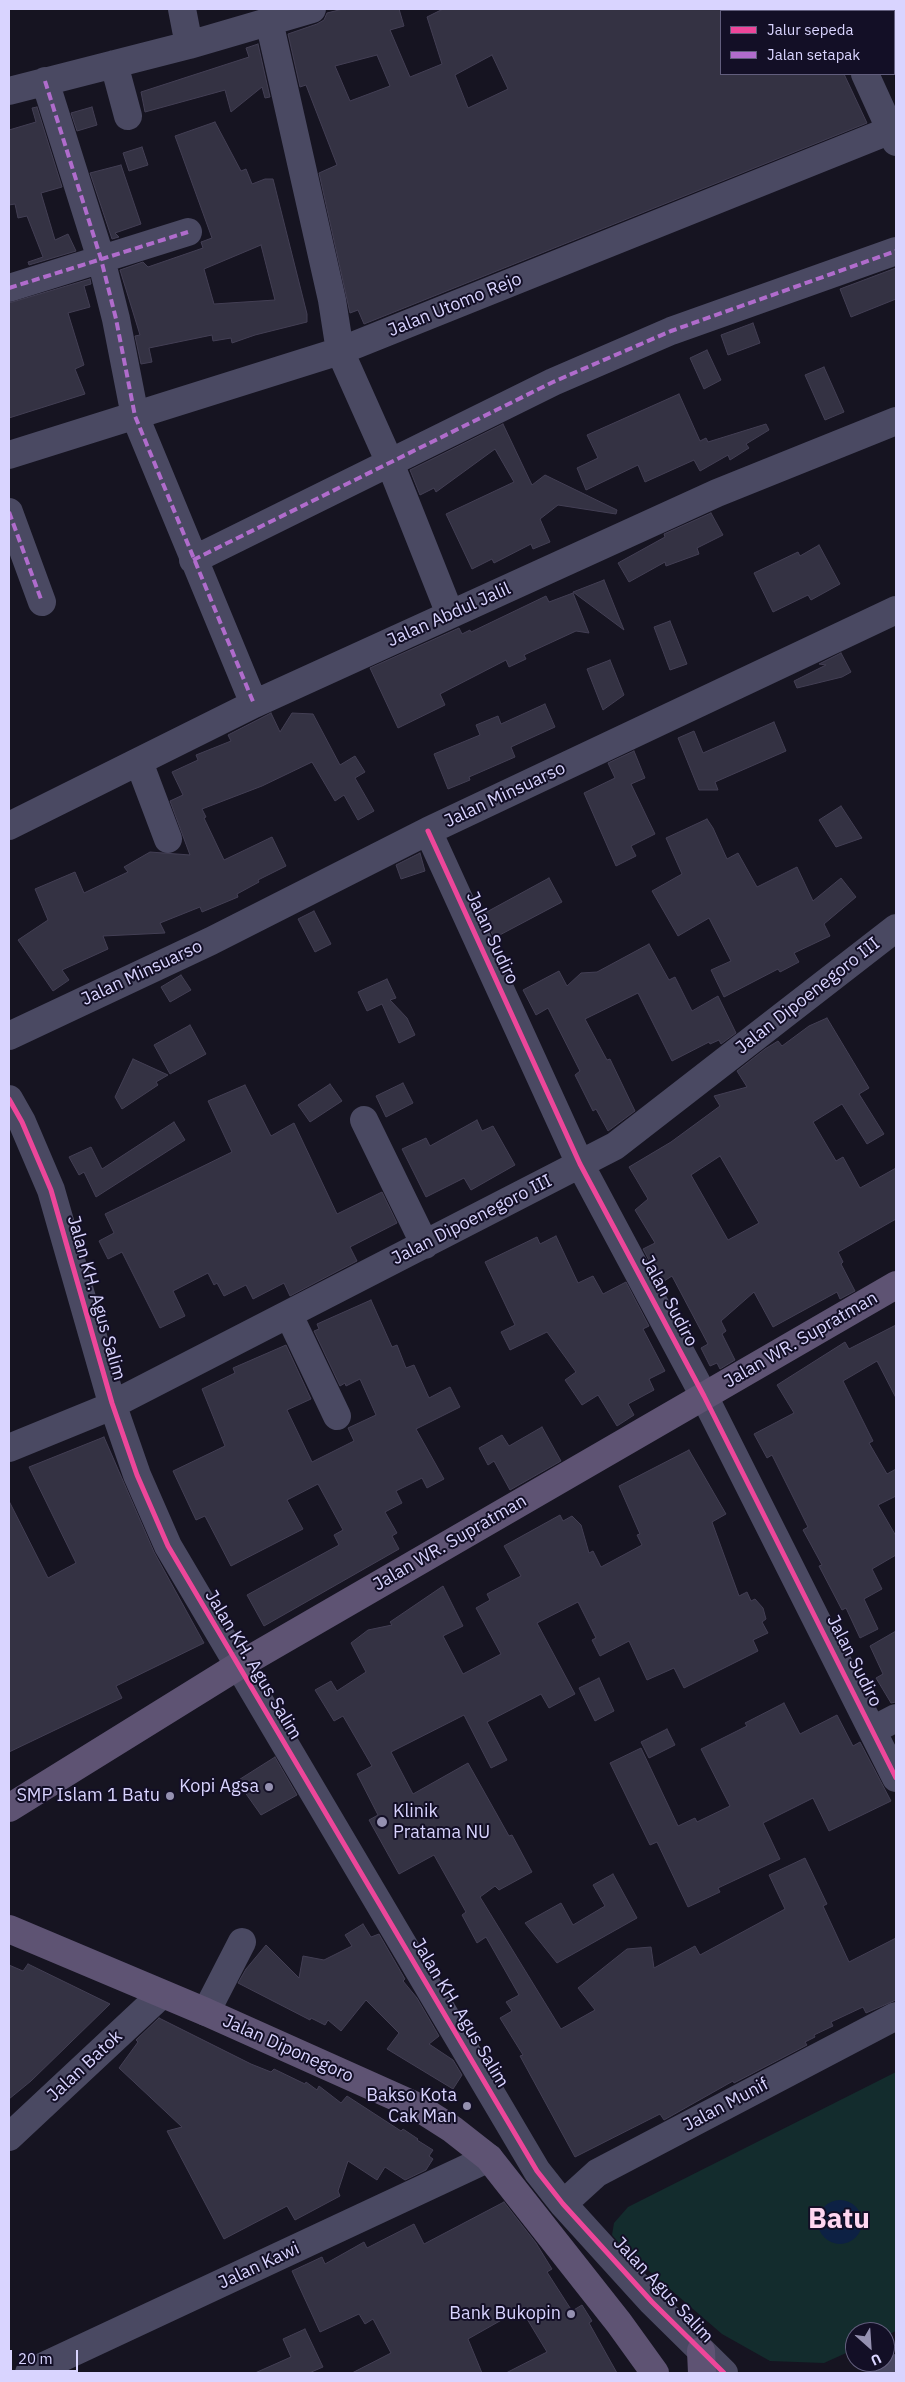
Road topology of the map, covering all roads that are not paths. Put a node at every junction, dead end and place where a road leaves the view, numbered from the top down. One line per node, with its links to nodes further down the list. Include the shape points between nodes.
1 (182, 9): 4 (street)
2 (312, 9): 3 (street)
3 (270, 21): 4 (street); 15 (street, via 332,300)
4 (189, 45): 5 (street)
5 (114, 64): 7 (street); 9 (street)
6 (866, 75): 10 (street)
7 (45, 80): 8 (street); 13 (street)
8 (9, 91)
9 (128, 116)
10 (895, 133): 15 (street, Jalan Utomo Rejo)
11 (188, 232): 13 (street)
12 (896, 251): 19 (street, via 671,331 553,382)
13 (101, 259): 14 (street); 16 (street)
14 (9, 288)
15 (340, 352): 16 (street, Jalan Utomo Rejo); 19 (street)
16 (135, 416): 18 (street, Jalan Utomo Rejo); 21 (street)
17 (896, 421): 24 (street, Jalan Abdul Jalil, via 717,493)
18 (9, 455)
19 (390, 463): 21 (street); 24 (street)
20 (9, 512): 22 (street)
21 (193, 560): 25 (street)
22 (42, 602)
23 (896, 610): 28 (street, Jalan Minsuarso)
24 (450, 614): 25 (street, Jalan Abdul Jalil)
25 (254, 704): 26 (street, Jalan Abdul Jalil)
26 (139, 762): 27 (street, Jalan Abdul Jalil); 29 (street)
27 (9, 826)
28 (428, 832): 31 (street, Jalan Minsuarso); 34 (street, Jalan Sudiro)
29 (168, 838)
30 (896, 928): 34 (street, Jalan Dipoenegoro III, via 615,1146)
31 (9, 1036)
32 (9, 1100): 39 (street, Jalan KH. Agus Salim, via 51,1190)
33 (364, 1120): 35 (street)
34 (580, 1164): 35 (street, Jalan Dipoenegoro III); 38 (street, Jalan Sudiro)
35 (425, 1245): 37 (street, Jalan Dipoenegoro III)
36 (896, 1285): 38 (main road, Jalan WR. Supratman)
37 (289, 1315): 39 (street, Jalan Dipoenegoro III); 40 (street)
38 (704, 1396): 42 (main road, Jalan WR. Supratman); 43 (street, Jalan Sudiro)
39 (112, 1403): 41 (street, Jalan Dipoenegoro III); 42 (street, Jalan KH. Agus Salim, via 137,1476 168,1546)
40 (338, 1416)
41 (9, 1448)
42 (238, 1666): 45 (main road, Jalan WR. Supratman); 53 (street, Jalan KH. Agus Salim, via 489,2087 522,2148)
43 (885, 1724): 44 (street, Jalan Sudiro)
44 (896, 1778)
45 (9, 1808)
46 (9, 1929): 48 (main road, Jalan Diponegoro)
47 (242, 1942): 49 (street)
48 (161, 1995): 49 (main road, Jalan Diponegoro); 51 (street, Jalan Batok)
49 (206, 2012): 52 (main road, Jalan Diponegoro, via 416,2106)
50 (896, 2016): 53 (street, Jalan Munif, via 597,2173)
51 (9, 2136)
52 (489, 2158): 55 (main road, Jalan Diponegoro); 60 (street, Jalan Kawi)
53 (562, 2204): 54 (street, Jalan KH. Agus Salim)
54 (582, 2225): 56 (street, Jalan Agus Salim)
55 (639, 2349): 61 (main road); 62 (main road, via 657,2352)
56 (702, 2362): 63 (street, Jalan Agus Salim)
57 (896, 2368): 64 (street)
58 (9, 2370): 59 (street)
59 (11, 2373)
60 (29, 2373)
61 (655, 2373)
62 (674, 2373)
63 (724, 2373)
64 (884, 2373)

